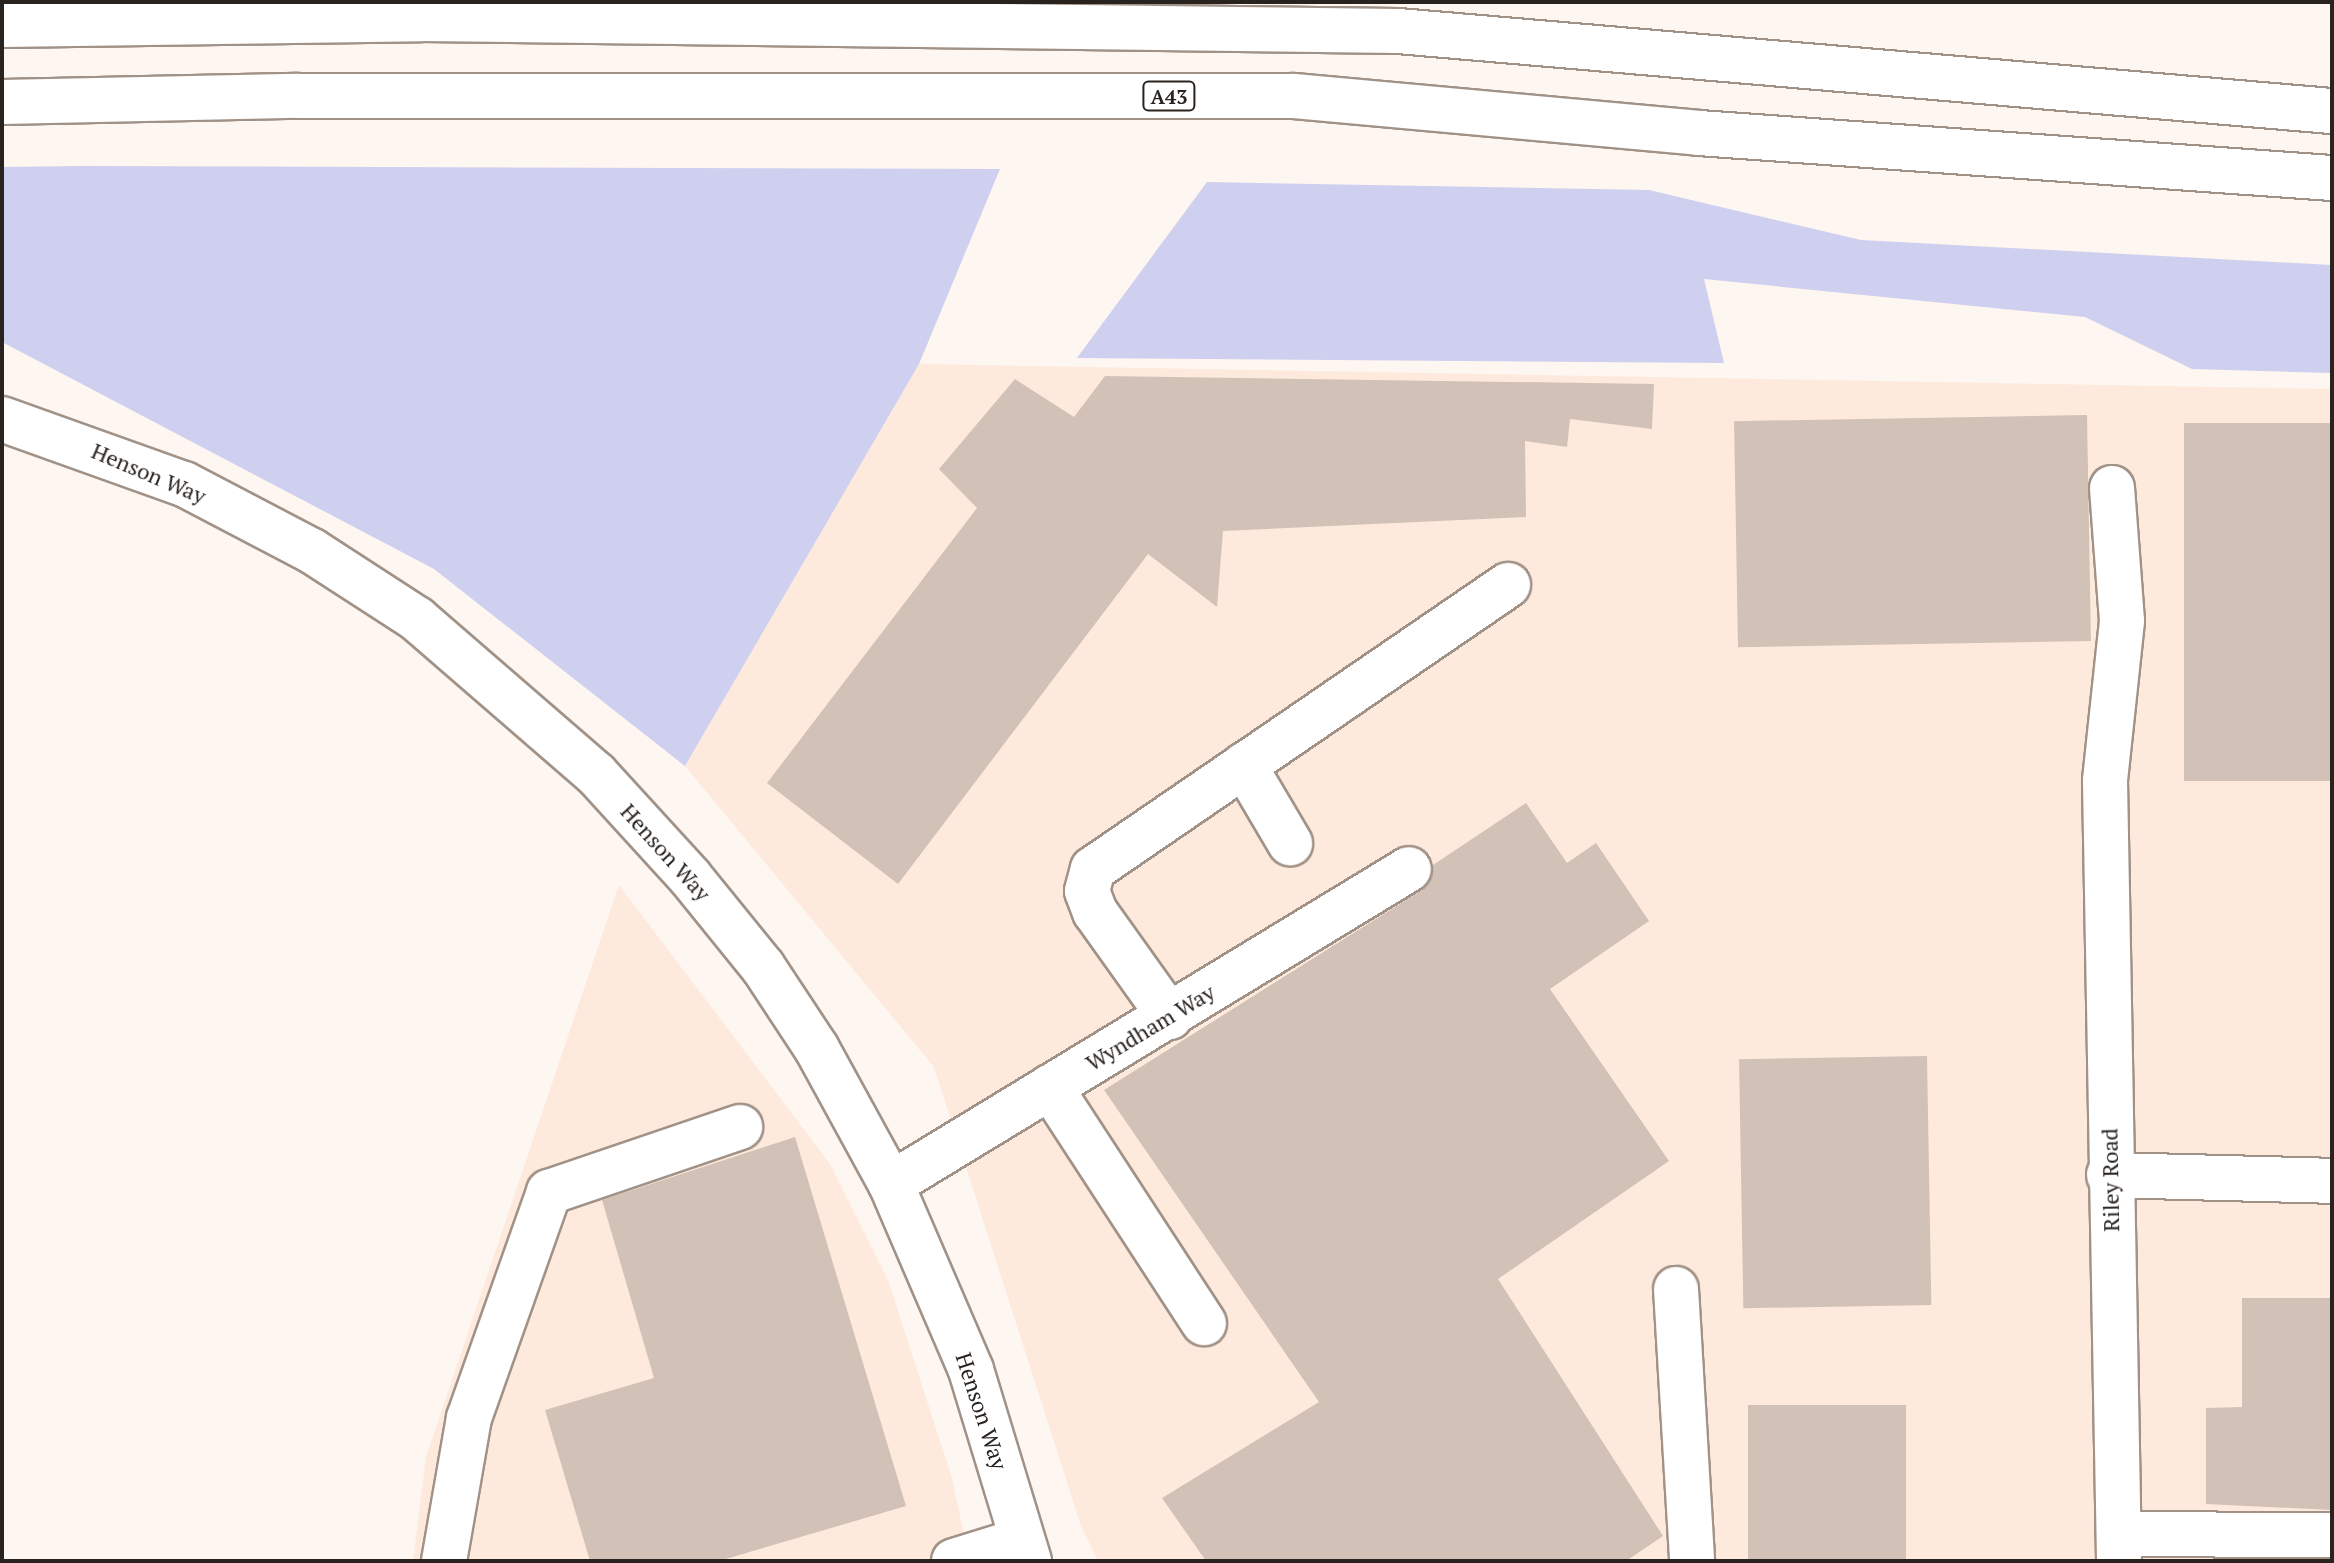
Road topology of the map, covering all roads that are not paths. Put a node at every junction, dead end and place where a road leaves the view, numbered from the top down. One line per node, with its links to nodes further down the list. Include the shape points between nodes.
1 (2, 25): 3 (main road, via 422,19 1398,31)
2 (2332, 91): 3 (main road)
3 (2167, 97): 5 (main road)
4 (2, 102): 6 (main road, A43, via 298,96 1294,96 1699,133)
5 (2332, 111)
6 (2332, 178)
7 (2, 419): 18 (main road, Henson Way, via 184,484 312,551 417,619 515,699 606,785 763,967)
8 (2112, 488): 16 (main road, Riley Road, via 2122,621 2108,799)
9 (1508, 585): 10 (main road)
10 (1244, 765): 11 (main road); 13 (main road, via 1093,869 1087,891 1095,912)
11 (1290, 843)
12 (1409, 869): 13 (main road, Wyndham Way)
13 (1170, 1017): 14 (main road, Wyndham Way)
14 (1050, 1087): 18 (main road, Wyndham Way); 20 (main road)
15 (740, 1127): 25 (main road, via 549,1192 469,1418)
16 (2109, 1175): 17 (main road); 22 (main road, Riley Road)
17 (2332, 1181)
18 (891, 1184): 23 (main road, Henson Way, via 971,1370)
19 (1676, 1289): 24 (main road)
20 (1204, 1323)
21 (2332, 1535): 22 (main road)
22 (2119, 1548)
23 (1025, 1551): 26 (main road)
24 (1692, 1558)
25 (444, 1561)
26 (954, 1561)

